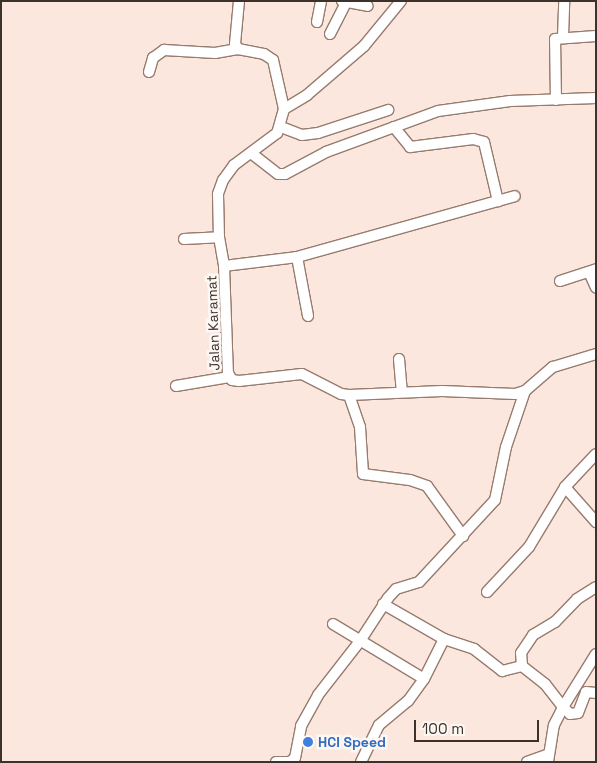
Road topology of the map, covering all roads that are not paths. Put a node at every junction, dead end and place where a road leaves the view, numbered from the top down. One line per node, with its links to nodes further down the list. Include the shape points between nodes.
1 (239, 1): 11 (street, via 234,38)
2 (321, 1): 7 (street)
3 (400, 1): 15 (street, via 364,46 306,96)
4 (564, 1): 10 (street)
5 (344, 2): 6 (street); 8 (street)
6 (368, 6)
7 (317, 22)
8 (330, 34)
9 (596, 36): 10 (street)
10 (563, 37): 14 (street, via 554,41)
11 (238, 49): 12 (street, via 215,53 164,50 153,58); 15 (street, via 264,54 273,60)
12 (149, 72)
13 (596, 98): 14 (street)
14 (556, 100): 17 (street, via 466,106 438,111)
15 (284, 109): 18 (street)
16 (388, 110): 18 (street, via 318,133 302,135)
17 (394, 126): 19 (street, via 326,152 285,174 278,174); 21 (street, via 410,147 473,140 484,142)
18 (281, 127): 19 (street, Jalan Karamat, via 271,141)
19 (251, 153): 22 (street, Jalan Karamat, via 234,165 220,187)
20 (515, 196): 21 (street)
21 (498, 201): 24 (street)
22 (218, 238): 23 (street); 25 (street, Jalan Karamat)
23 (184, 239)
24 (297, 257): 25 (street); 29 (street)
25 (224, 266): 32 (street, Jalan Karamat)
26 (592, 270): 27 (street); 28 (street)
27 (560, 281)
28 (596, 288)
29 (308, 316)
30 (596, 354): 35 (street, via 553,366)
31 (399, 359): 34 (street)
32 (229, 377): 33 (street); 36 (street, Jalan Karamat, via 240,382 302,374 341,394)
33 (176, 386)
34 (402, 392): 35 (street, Jalan Karamat); 36 (street, Jalan Karamat)
35 (525, 392): 40 (street, via 506,447 495,500)
36 (350, 395): 40 (street, via 360,427 363,474 422,483 432,491)
37 (596, 454): 38 (street)
38 (565, 487): 39 (street); 42 (street, via 529,547)
39 (596, 522)
40 (463, 536): 43 (street, via 419,582 396,589)
41 (596, 587): 48 (street, via 577,599 555,622 528,639 521,653)
42 (487, 592)
43 (383, 604): 45 (street); 46 (street)
44 (333, 624): 46 (street)
45 (444, 639): 48 (street, via 474,650 502,671); 49 (street)
46 (360, 641): 49 (street); 53 (street, via 318,695 303,722 295,758 290,762)
47 (596, 654): 51 (street)
48 (522, 666): 51 (street, via 546,684)
49 (424, 680): 54 (street, via 408,700 379,725)
50 (596, 693): 51 (street, via 586,692 578,713 570,714)
51 (563, 707): 52 (street, via 554,725)
52 (549, 758): 55 (street)
53 (276, 762)
54 (361, 762)
55 (527, 762)

